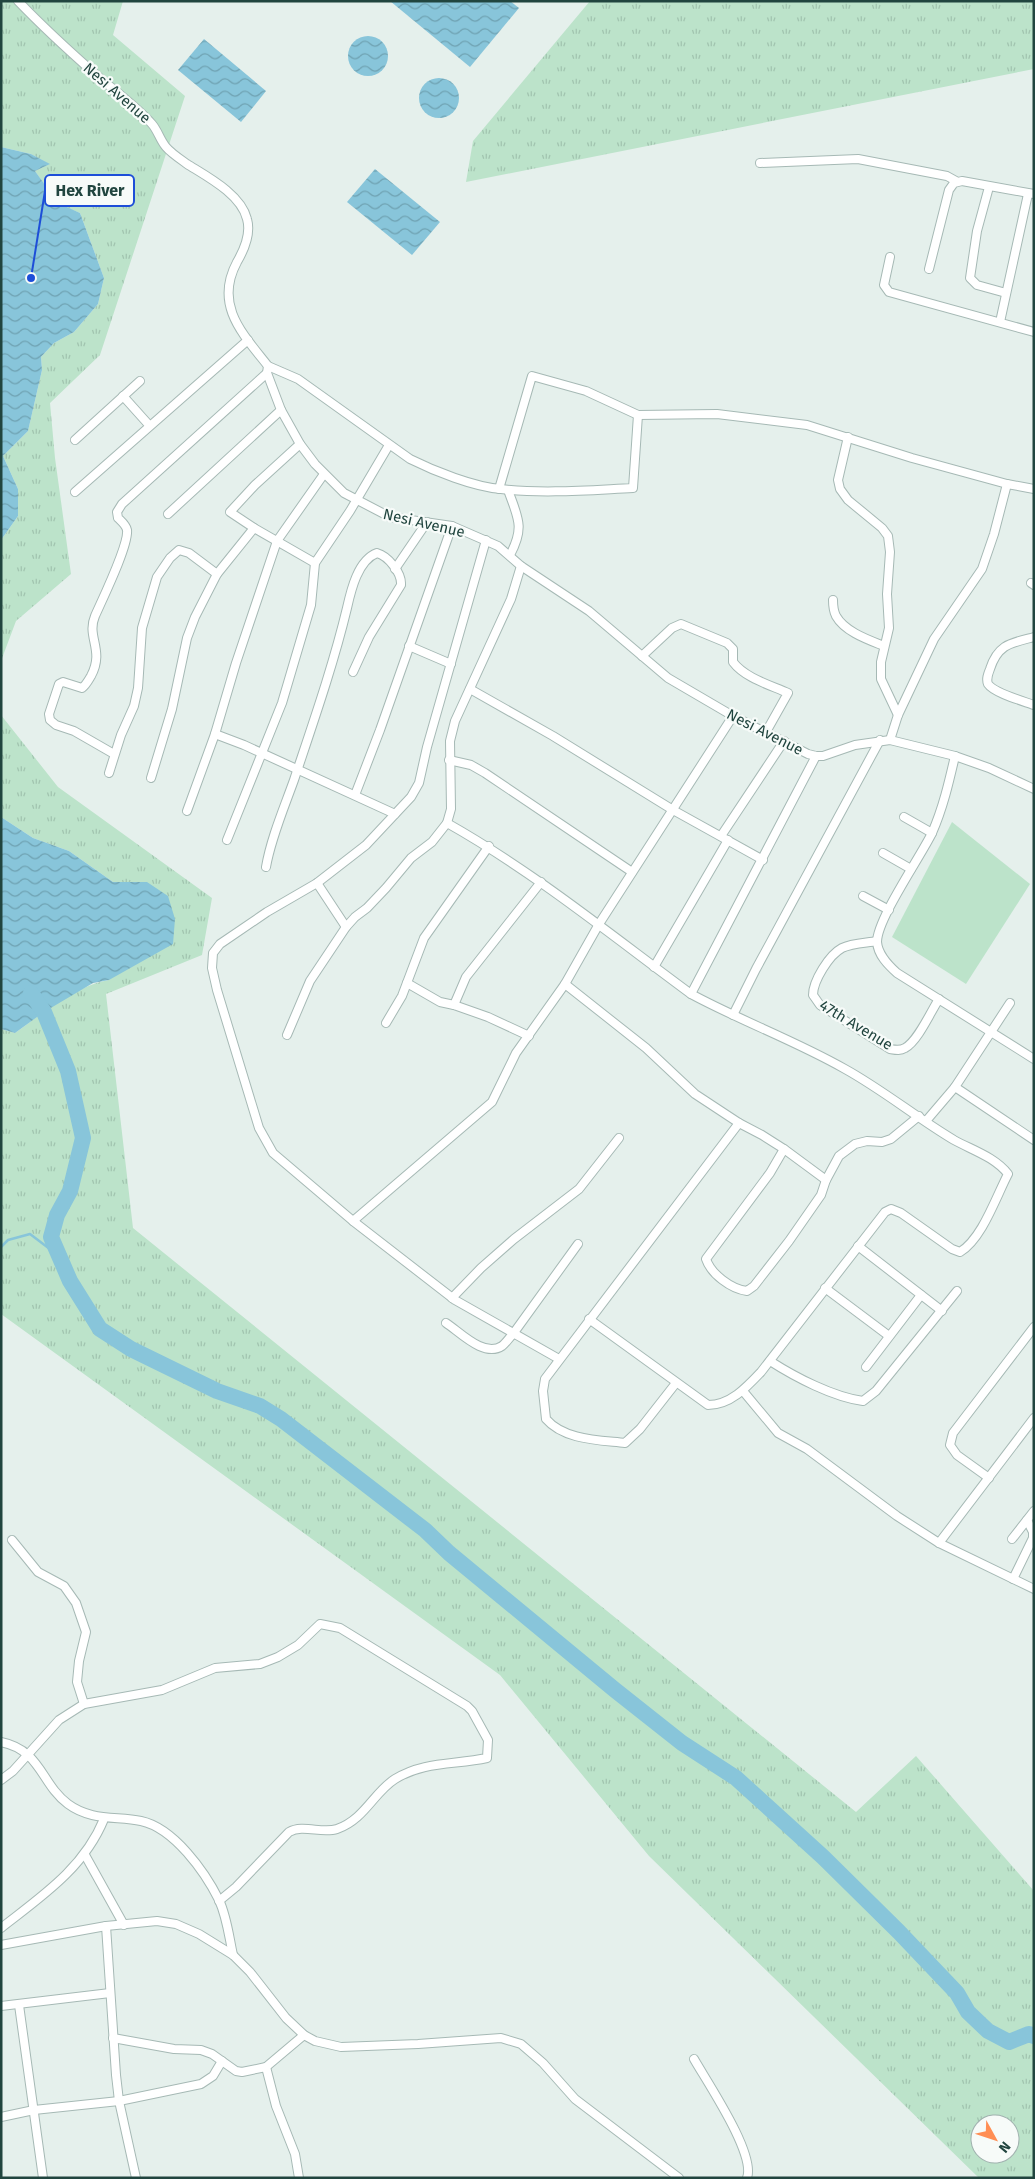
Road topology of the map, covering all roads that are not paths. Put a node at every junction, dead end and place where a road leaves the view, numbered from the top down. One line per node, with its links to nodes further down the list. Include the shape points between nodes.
1 (18, 1): 11 (street, Nesi Avenue, via 62,45 153,125 166,147 211,178 239,204 247,218 248,232 229,278 228,295 235,321)
2 (760, 163): 3 (street, via 858,159 947,176)
3 (956, 181): 4 (street); 7 (street, via 950,190)
4 (989, 187): 5 (street); 8 (street, via 977,231 970,278 977,285)
5 (1031, 194): 8 (street)
6 (890, 257): 9 (street, via 884,285 889,292)
7 (928, 269)
8 (1006, 293): 9 (street)
9 (1000, 322): 10 (street)
10 (1034, 332)
11 (248, 340): 12 (street, Nesi Avenue); 17 (street)
12 (268, 369): 15 (street, Nesi Avenue); 21 (street, via 298,379); 57 (street, via 117,512 127,533 94,619 96,666 82,688 63,682 59,684 49,714 56,725 74,731)
13 (140, 381): 14 (street)
14 (123, 396): 17 (street); 19 (street)
15 (281, 410): 20 (street, Nesi Avenue); 29 (street)
16 (638, 415): 18 (street, via 717,414 807,425); 24 (street, via 586,391 532,376); 26 (street, via 633,488)
17 (149, 425): 27 (street)
18 (848, 437): 23 (street, via 882,450); 43 (street, via 838,480 840,488 848,500 888,536 889,628)
19 (75, 440)
20 (300, 444): 22 (street, Nesi Avenue); 32 (street, via 254,485 230,512)
21 (389, 445): 24 (street, via 428,469); 28 (street)
22 (324, 474): 28 (street, Nesi Avenue); 34 (street)
23 (1007, 484): 25 (street); 49 (street, via 982,569 934,640)
24 (499, 489): 26 (street)
25 (1034, 489)
26 (508, 490): 35 (street, via 519,522 519,539)
27 (74, 492)
28 (355, 500): 30 (street, Nesi Avenue, via 390,517); 36 (street)
29 (168, 514)
30 (427, 522): 31 (street, Nesi Avenue); 38 (street)
31 (452, 526): 33 (street, Nesi Avenue); 42 (street)
32 (254, 528): 34 (street); 39 (street)
33 (486, 540): 35 (street, Nesi Avenue); 45 (street)
34 (277, 541): 36 (street); 52 (street)
35 (510, 555): 37 (street, Nesi Avenue)
36 (316, 563): 56 (street, via 310,605 282,702)
37 (521, 566): 44 (street, Nesi Avenue, via 589,611); 47 (street, via 511,598)
38 (395, 569): 46 (street, via 401,577 401,585 369,637); 61 (street, via 381,554 371,555 352,588 320,704)
39 (217, 574): 57 (street, via 189,553 179,550 157,577 142,628 134,706); 63 (street, via 187,638 172,709)
40 (832, 600): 43 (street, via 835,616 844,625)
41 (1034, 637): 48 (street, via 1004,646 987,677 988,683 997,691)
42 (409, 646): 45 (street); 65 (street)
43 (884, 646): 49 (street, via 881,679)
44 (642, 656): 50 (street, Nesi Avenue, via 668,678); 51 (street, via 672,628 681,624 727,643 733,650 733,662 737,667 788,693)
45 (451, 664): 68 (street, via 419,783)
46 (353, 672)
47 (470, 689): 60 (street, via 455,721); 66 (street)
48 (1034, 705)
49 (898, 715): 54 (street)
50 (733, 716): 51 (street, Nesi Avenue); 66 (street)
51 (766, 732): 55 (street, Nesi Avenue)
52 (216, 734): 56 (street); 67 (street)
53 (880, 740): 54 (street, Nesi Avenue); 58 (street, Nesi Avenue); 94 (street)
54 (890, 740): 59 (street, Nesi Avenue)
55 (784, 741): 58 (street, Nesi Avenue); 72 (street)
56 (261, 752): 61 (street); 73 (street)
57 (114, 754): 62 (street)
58 (816, 756): 76 (street)
59 (955, 756): 64 (street, Nesi Avenue); 71 (street, via 945,799)
60 (449, 760): 70 (street, via 451,810); 79 (street, via 471,765 485,773)
61 (297, 770): 65 (street); 77 (street)
62 (109, 773)
63 (151, 778)
64 (1034, 790)
65 (355, 795): 68 (street)
66 (673, 810): 72 (street); 79 (street)
67 (187, 811)
68 (396, 814): 81 (street, via 366,844)
69 (904, 817): 71 (street)
70 (447, 823): 74 (street); 85 (street)
71 (932, 833): 78 (street)
72 (724, 838): 76 (street); 87 (street)
73 (227, 840)
74 (489, 846): 80 (street); 88 (street, via 424,938)
75 (883, 853): 78 (street)
76 (763, 860): 90 (street)
77 (266, 867)
78 (911, 869): 83 (street)
79 (632, 872): 84 (street)
80 (541, 882): 84 (street); 93 (street, via 466,977)
81 (316, 883): 85 (street); 108 (street, via 220,944 212,953 212,968 266,1143 280,1160)
82 (862, 896): 83 (street)
83 (889, 910): 86 (street)
84 (599, 924): 87 (street); 89 (street)
85 (346, 927): 97 (street, via 310,980)
86 (877, 941): 91 (street, via 888,964); 91 (street, 47th Avenue, via 852,945 836,953 813,989 812,995 820,1005 890,1049 900,1050 915,1037)
87 (654, 967): 90 (street)
88 (407, 983): 93 (street, via 440,1002); 95 (street)
89 (565, 984): 98 (street); 103 (street, via 646,1048 696,1094)
90 (691, 994): 94 (street)
91 (939, 998): 96 (street)
92 (1010, 1003): 96 (street)
93 (454, 1005): 98 (street)
94 (733, 1015): 101 (street, via 846,1069)
95 (386, 1023)
96 (991, 1032): 99 (street); 100 (street)
97 (287, 1036)
98 (528, 1036): 108 (street, via 492,1102)
99 (1034, 1059)
100 (955, 1087): 102 (street); 105 (street)
101 (919, 1116): 102 (street); 107 (street, via 891,1139 854,1144 838,1156)
102 (926, 1121): 110 (street, via 952,1139 1001,1164 1008,1174 980,1230 960,1252 891,1209)
103 (738, 1123): 106 (street, via 762,1134); 116 (street)
104 (619, 1138): 114 (street, via 579,1189 514,1238)
105 (1034, 1140)
106 (784, 1150): 107 (street); 107 (street, via 706,1259 709,1267 736,1290 747,1291 754,1286 821,1195)
107 (826, 1180)
108 (353, 1221): 114 (street)
109 (578, 1244): 119 (street)
110 (858, 1246): 111 (street); 113 (street)
111 (825, 1288): 120 (street); 122 (street)
112 (957, 1290): 115 (street)
113 (921, 1295): 115 (street); 120 (street)
114 (452, 1298): 119 (street)
115 (942, 1311): 122 (street, via 876,1391 863,1401 850,1400 790,1374)
116 (589, 1319): 121 (street); 124 (street)
117 (446, 1323): 119 (street, via 480,1347 491,1350 502,1346)
118 (1034, 1327): 127 (street, via 953,1433 950,1445 957,1456)
119 (513, 1334): 121 (street)
120 (889, 1336): 123 (street)
121 (559, 1359): 124 (street, via 545,1379 546,1419 560,1431 594,1440 625,1443 632,1439)
122 (770, 1360): 125 (street)
123 (866, 1366)
124 (676, 1383): 125 (street, via 708,1405 719,1405)
125 (743, 1391): 132 (street, via 778,1432)
126 (1034, 1418): 127 (street)
127 (989, 1478): 132 (street)
128 (1034, 1511): 129 (street)
129 (1026, 1520): 130 (street); 133 (street, via 1034,1538)
130 (1012, 1539)
131 (12, 1540): 135 (street, via 38,1572 64,1586 76,1603 86,1632 78,1682)
132 (939, 1543): 133 (street)
133 (1013, 1579): 134 (street)
134 (1034, 1589)
135 (84, 1704): 137 (street, via 59,1720); 141 (street, via 162,1690 214,1668 260,1664 298,1645 320,1624 340,1628 472,1711 488,1740 487,1758 418,1767 394,1780 349,1823 336,1829 294,1829)
136 (1, 1742): 137 (street)
137 (28, 1754): 138 (street); 139 (street, via 53,1790 67,1803)
138 (1, 1780)
139 (104, 1819): 140 (street); 141 (street, via 152,1824 179,1843 197,1864)
140 (85, 1855): 142 (street); 144 (street, via 46,1895)
141 (219, 1900): 146 (street)
142 (124, 1924): 143 (street); 146 (street, via 157,1921 176,1924)
143 (106, 1926): 145 (street); 147 (street)
144 (1, 1928)
145 (1, 1945)
146 (233, 1955): 150 (street)
147 (110, 1993): 148 (street); 151 (street)
148 (19, 2005): 149 (street); 156 (street)
149 (1, 2006)
150 (304, 2035): 154 (street); 161 (street, via 316,2042 341,2047 501,2038 513,2041 531,2051 575,2099)
151 (113, 2038): 153 (street, via 174,2050 201,2050); 155 (street)
152 (694, 2059): 162 (street, via 746,2155 749,2166)
153 (222, 2061): 154 (street, via 242,2072); 155 (street, via 213,2076 201,2084)
154 (266, 2067): 160 (street, via 276,2106 295,2154)
155 (119, 2100): 156 (street); 159 (street)
156 (34, 2110): 157 (street); 158 (street)
157 (1, 2117)
158 (43, 2178)
159 (136, 2178)
160 (299, 2178)
161 (679, 2178)
162 (747, 2178)

